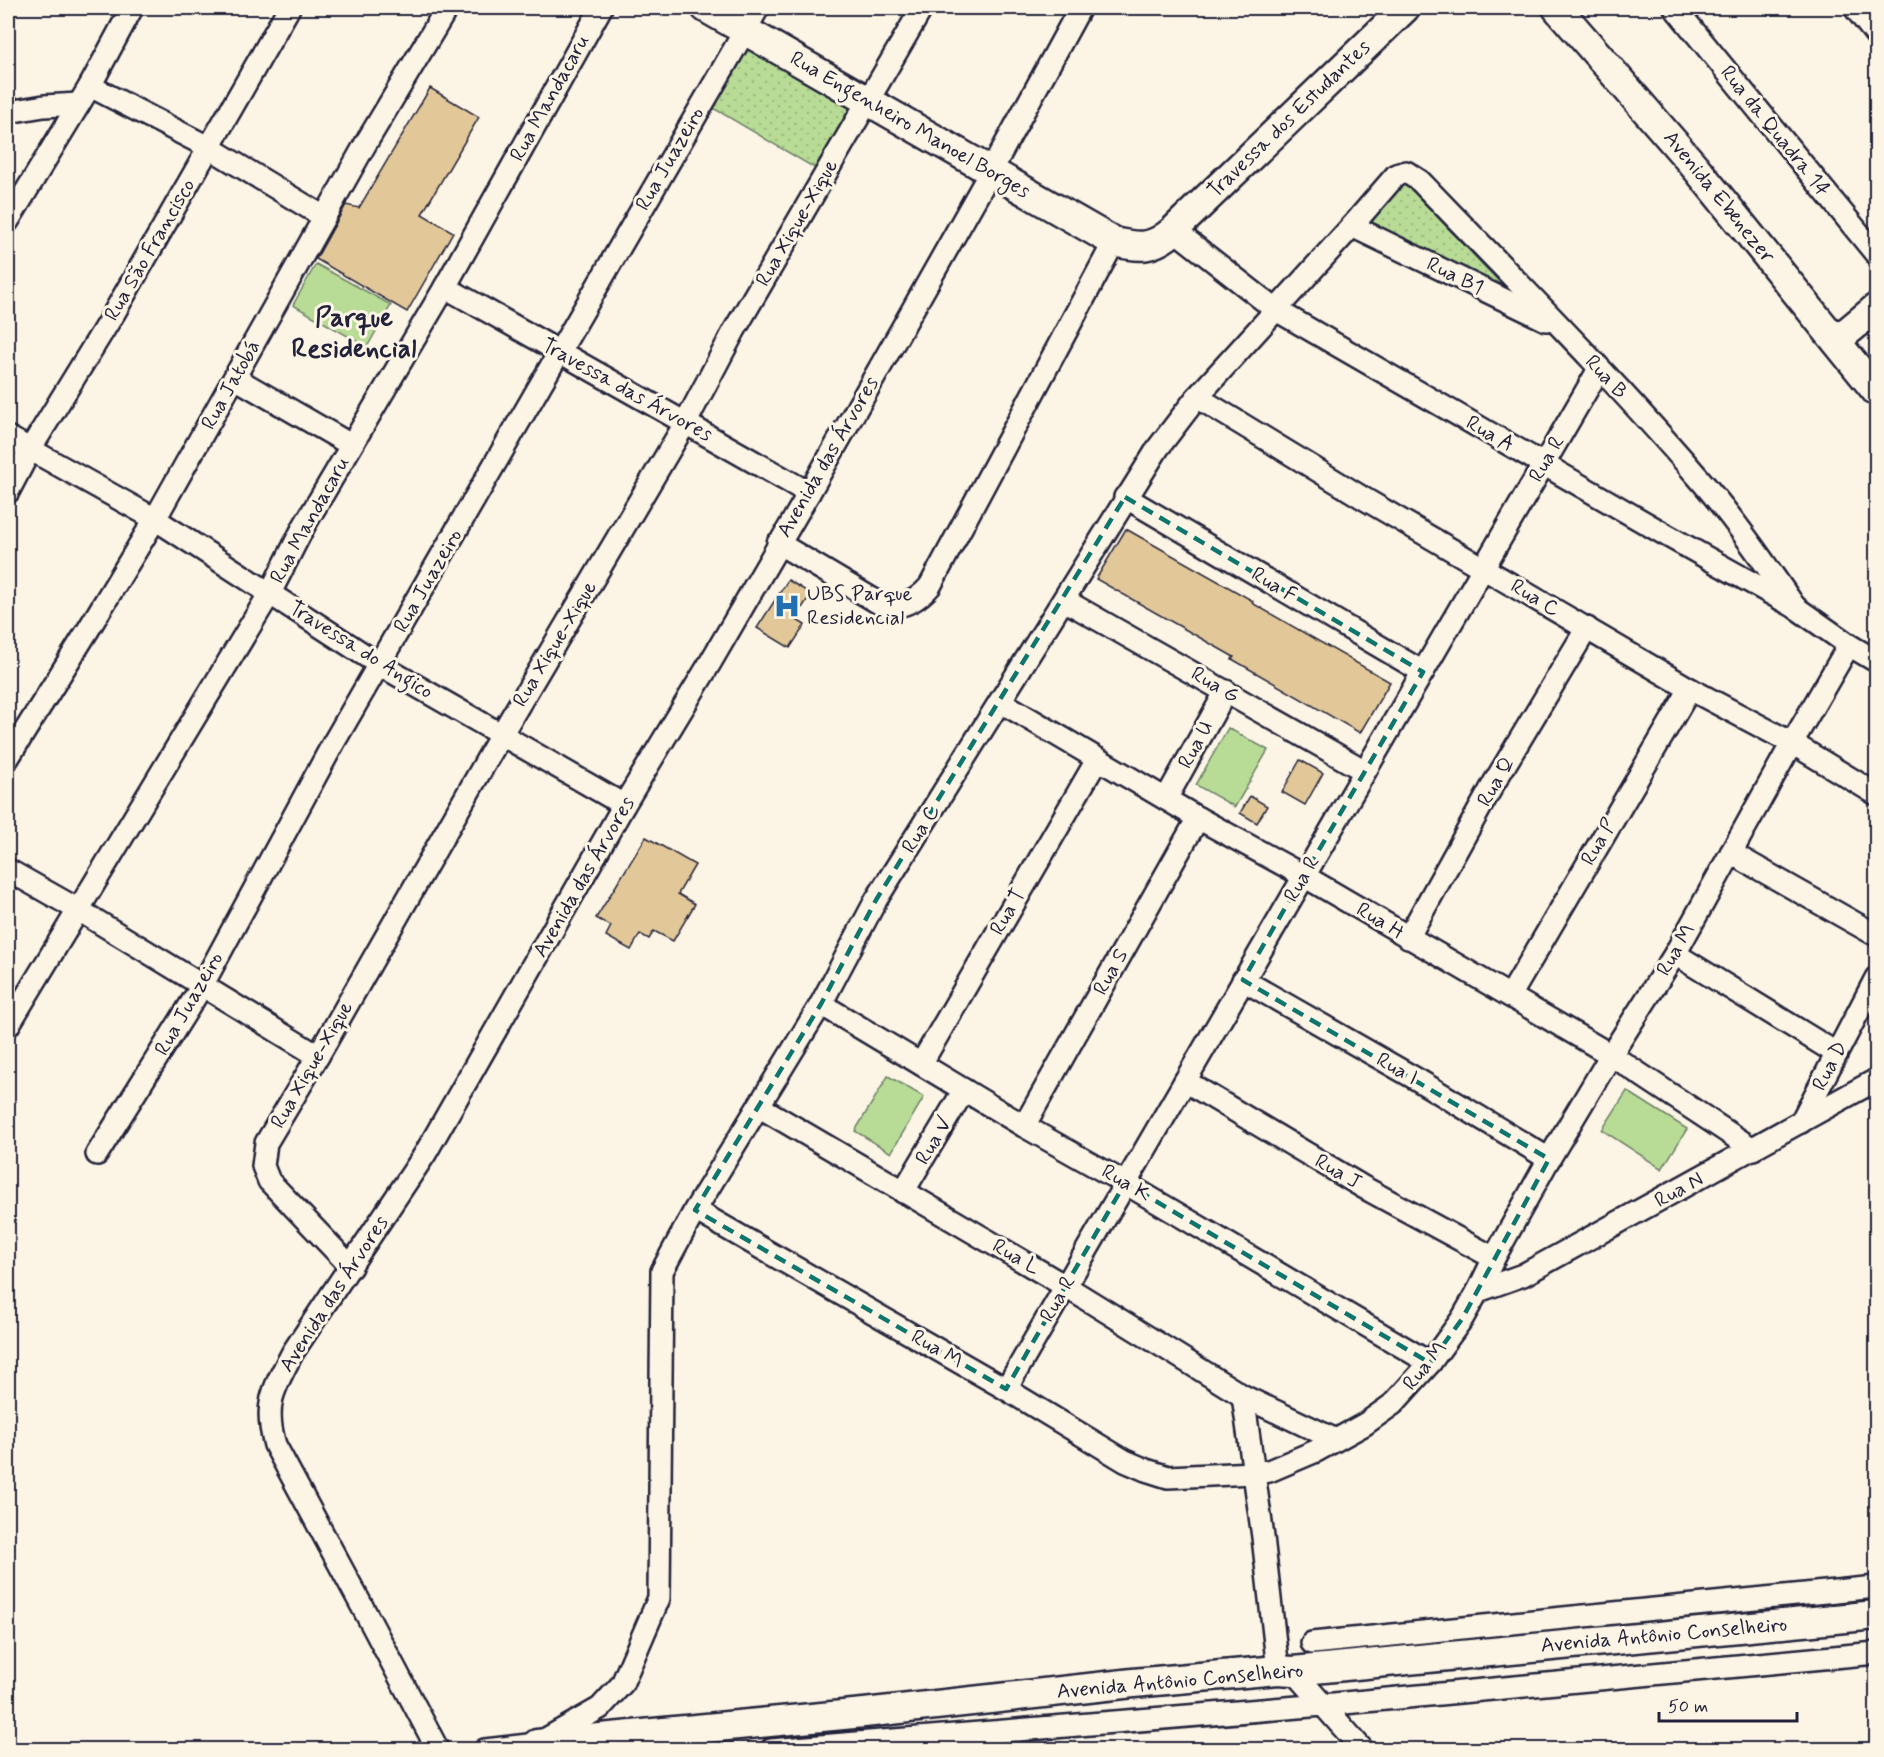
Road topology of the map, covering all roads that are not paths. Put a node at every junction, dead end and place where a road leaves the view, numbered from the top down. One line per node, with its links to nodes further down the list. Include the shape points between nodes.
1 (132, 8): 14 (street)
2 (290, 8): 17 (street, Rua São Francisco)
3 (447, 8): 20 (street, Rua Jatobá)
4 (601, 8): 26 (street, Rua Mandacaru)
5 (706, 8): 12 (street, Rua Engenheiro Manoel Borges)
6 (922, 8): 15 (street, Rua Xique-Xique)
7 (1080, 8): 18 (street, Avenida das Árvores)
8 (1405, 8): 23 (street, Travessa dos Estudantes)
9 (1557, 8): 30 (street, Avenida Ebenezer, via 1689,158)
10 (1675, 8): 25 (street, Rua da Quadra 14)
11 (1855, 8): 13 (street)
12 (751, 19): 15 (street, Rua Engenheiro Manoel Borges); 31 (street, Rua Juazeiro)
13 (1876, 35)
14 (84, 95): 16 (street); 17 (street); 21 (street)
15 (867, 101): 18 (street, Rua Engenheiro Manoel Borges); 36 (street, Rua Xique-Xique)
16 (8, 112)
17 (210, 148): 20 (street); 39 (street, Rua São Francisco)
18 (991, 171): 24 (street, Rua Engenheiro Manoel Borges); 42 (street, Avenida das Árvores)
19 (1396, 175): 22 (street, Rua C); 29 (street, Rua B, via 1406,172 1420,181)
20 (324, 217): 33 (street, Rua Jatobá)
21 (8, 221)
22 (1352, 226): 28 (street, Rua C); 29 (street, Rua B1)
23 (1174, 230): 24 (street, Travessa dos Estudantes, via 1155,244 1130,246); 28 (street, Rua A)
24 (1114, 242): 45 (street, via 924,593 897,608 884,606)
25 (1876, 254)
26 (445, 287): 31 (street, Travessa das Árvores); 38 (street, Rua Mandacaru)
27 (1876, 308): 30 (street)
28 (1276, 310): 35 (street, Rua C); 40 (street, Rua A)
29 (1559, 327): 32 (street, Rua B)
30 (1836, 341): 34 (street, Avenida Ebenezer)
31 (560, 352): 36 (street, Travessa das Árvores); 53 (street, Rua Juazeiro)
32 (1599, 369): 40 (street, Rua R); 49 (street, Rua B, via 1699,478)
33 (235, 378): 38 (street); 44 (street, Rua Jatobá)
34 (1876, 391)
35 (1197, 397): 43 (street, Rua C); 46 (street, Rua C)
36 (686, 422): 42 (street, Travessa das Árvores); 58 (street, Rua Xique-Xique)
37 (8, 437): 39 (street, Travessa do Angico)
38 (351, 445): 47 (street, Rua Mandacaru)
39 (31, 448): 41 (street, Rua São Francisco); 44 (street, Travessa do Angico)
40 (1543, 465): 46 (street, Rua R); 49 (street, Rua A)
41 (8, 492)
42 (808, 493): 45 (street, Avenida das Árvores)
43 (1125, 496): 48 (street, Rua C); 54 (street, Rua F)
44 (155, 519): 47 (street, Travessa do Angico); 60 (street, Rua Jatobá)
45 (778, 543): 65 (street, Avenida das Árvores)
46 (1484, 567): 50 (street, Rua C); 54 (street, Rua R)
47 (270, 593): 53 (street, Travessa do Angico); 70 (street, Rua Mandacaru)
48 (1064, 600): 56 (street, Rua G); 57 (street, Rua C)
49 (1795, 607): 51 (street, Rua A)
50 (1587, 628): 55 (street, Rua C); 72 (street, Rua Q, via 1494,783)
51 (1849, 645): 52 (street, Rua A); 59 (street, Rua M)
52 (1876, 661)
53 (380, 665): 58 (street, Travessa do Angico); 76 (street, Rua Juazeiro)
54 (1423, 672): 62 (street, Rua R)
55 (1690, 689): 59 (street, Rua C); 77 (street, Rua P)
56 (1226, 691): 62 (street, Rua G); 64 (street, Rua U)
57 (1001, 702): 61 (street, Rua H); 78 (street, Rua C, via 876,900)
58 (501, 735): 65 (street, Travessa do Angico); 82 (street, Rua Xique-Xique)
59 (1792, 743): 63 (street, Rua C); 67 (street, Rua M)
60 (8, 758)
61 (1097, 760): 64 (street, Rua H); 83 (street, Rua T)
62 (1365, 771): 69 (street, Rua R)
63 (1876, 794)
64 (1166, 799): 66 (street, Rua H)
65 (624, 805): 97 (street, Avenida das Árvores, via 425,1154)
66 (1198, 818): 69 (street, Rua H); 89 (street, Rua S)
67 (1731, 853): 71 (street); 73 (street, Rua M)
68 (8, 870): 70 (street)
69 (1304, 876): 72 (street, Rua H); 75 (street, Rua R)
70 (77, 909): 76 (street); 79 (street, Rua Mandacaru)
71 (1876, 935)
72 (1408, 938): 77 (street, Rua H)
73 (1675, 954): 80 (street); 81 (street, Rua M)
74 (1876, 978): 80 (street, Rua D)
75 (1243, 980): 85 (street, Rua R); 92 (street, Rua I)
76 (202, 986): 82 (street); 91 (street, Rua Juazeiro)
77 (1510, 996): 81 (street, Rua H)
78 (821, 1004): 83 (street, Rua K); 87 (street, Rua C)
79 (8, 1026)
80 (1836, 1053): 88 (street, Rua D)
81 (1611, 1055): 90 (street, Rua H); 92 (street, Rua M)
82 (318, 1056): 97 (street, Rua Xique-Xique, via 266,1143 263,1166 269,1181)
83 (921, 1064): 86 (street, Rua K)
84 (1876, 1080): 88 (street, Rua N)
85 (1185, 1081): 93 (street, Rua R); 96 (street, Rua J, via 1363,1187)
86 (964, 1090): 89 (street, Rua K); 94 (street, Rua V)
87 (760, 1107): 94 (street, Rua L); 95 (street, Rua C)
88 (1801, 1122): 90 (street, Rua N)
89 (1024, 1126): 93 (street, Rua K)
90 (1753, 1149): 99 (street, Rua N, via 1523,1275)
91 (97, 1154)
92 (1549, 1160): 96 (street, Rua M)
93 (1125, 1183): 98 (street, Rua R); 100 (street, Rua K)
94 (903, 1192): 98 (street, Rua L)
95 (695, 1210): 101 (street, Rua M); 111 (street, Rua C, via 662,1271 659,1598 622,1684 609,1700)
96 (1494, 1258): 99 (street, Rua M)
97 (351, 1267): 112 (street, Avenida das Árvores, via 275,1385 270,1428 275,1445)
98 (1065, 1286): 101 (street, Rua R); 102 (street, Rua L)
99 (1478, 1291): 100 (street, Rua M)
100 (1430, 1363): 103 (street, Rua M, via 1393,1404)
101 (1006, 1389): 104 (street, Rua M, via 1146,1470 1168,1477)
102 (1243, 1396): 103 (street, Rua L); 104 (street)
103 (1336, 1440): 104 (street, Rua M, via 1269,1470)
104 (1253, 1473): 109 (street)
105 (1876, 1587): 107 (street)
106 (1876, 1615): 109 (street, Avenida Antônio Conselheiro)
107 (1312, 1643)
108 (1876, 1653): 110 (street)
109 (1285, 1671): 110 (street); 111 (street, Avenida Antônio Conselheiro)
110 (1323, 1705): 114 (street); 115 (street)
111 (537, 1744): 113 (street, Avenida Antônio Conselheiro)
112 (438, 1749)
113 (485, 1749)
114 (771, 1749)
115 (1363, 1749)

